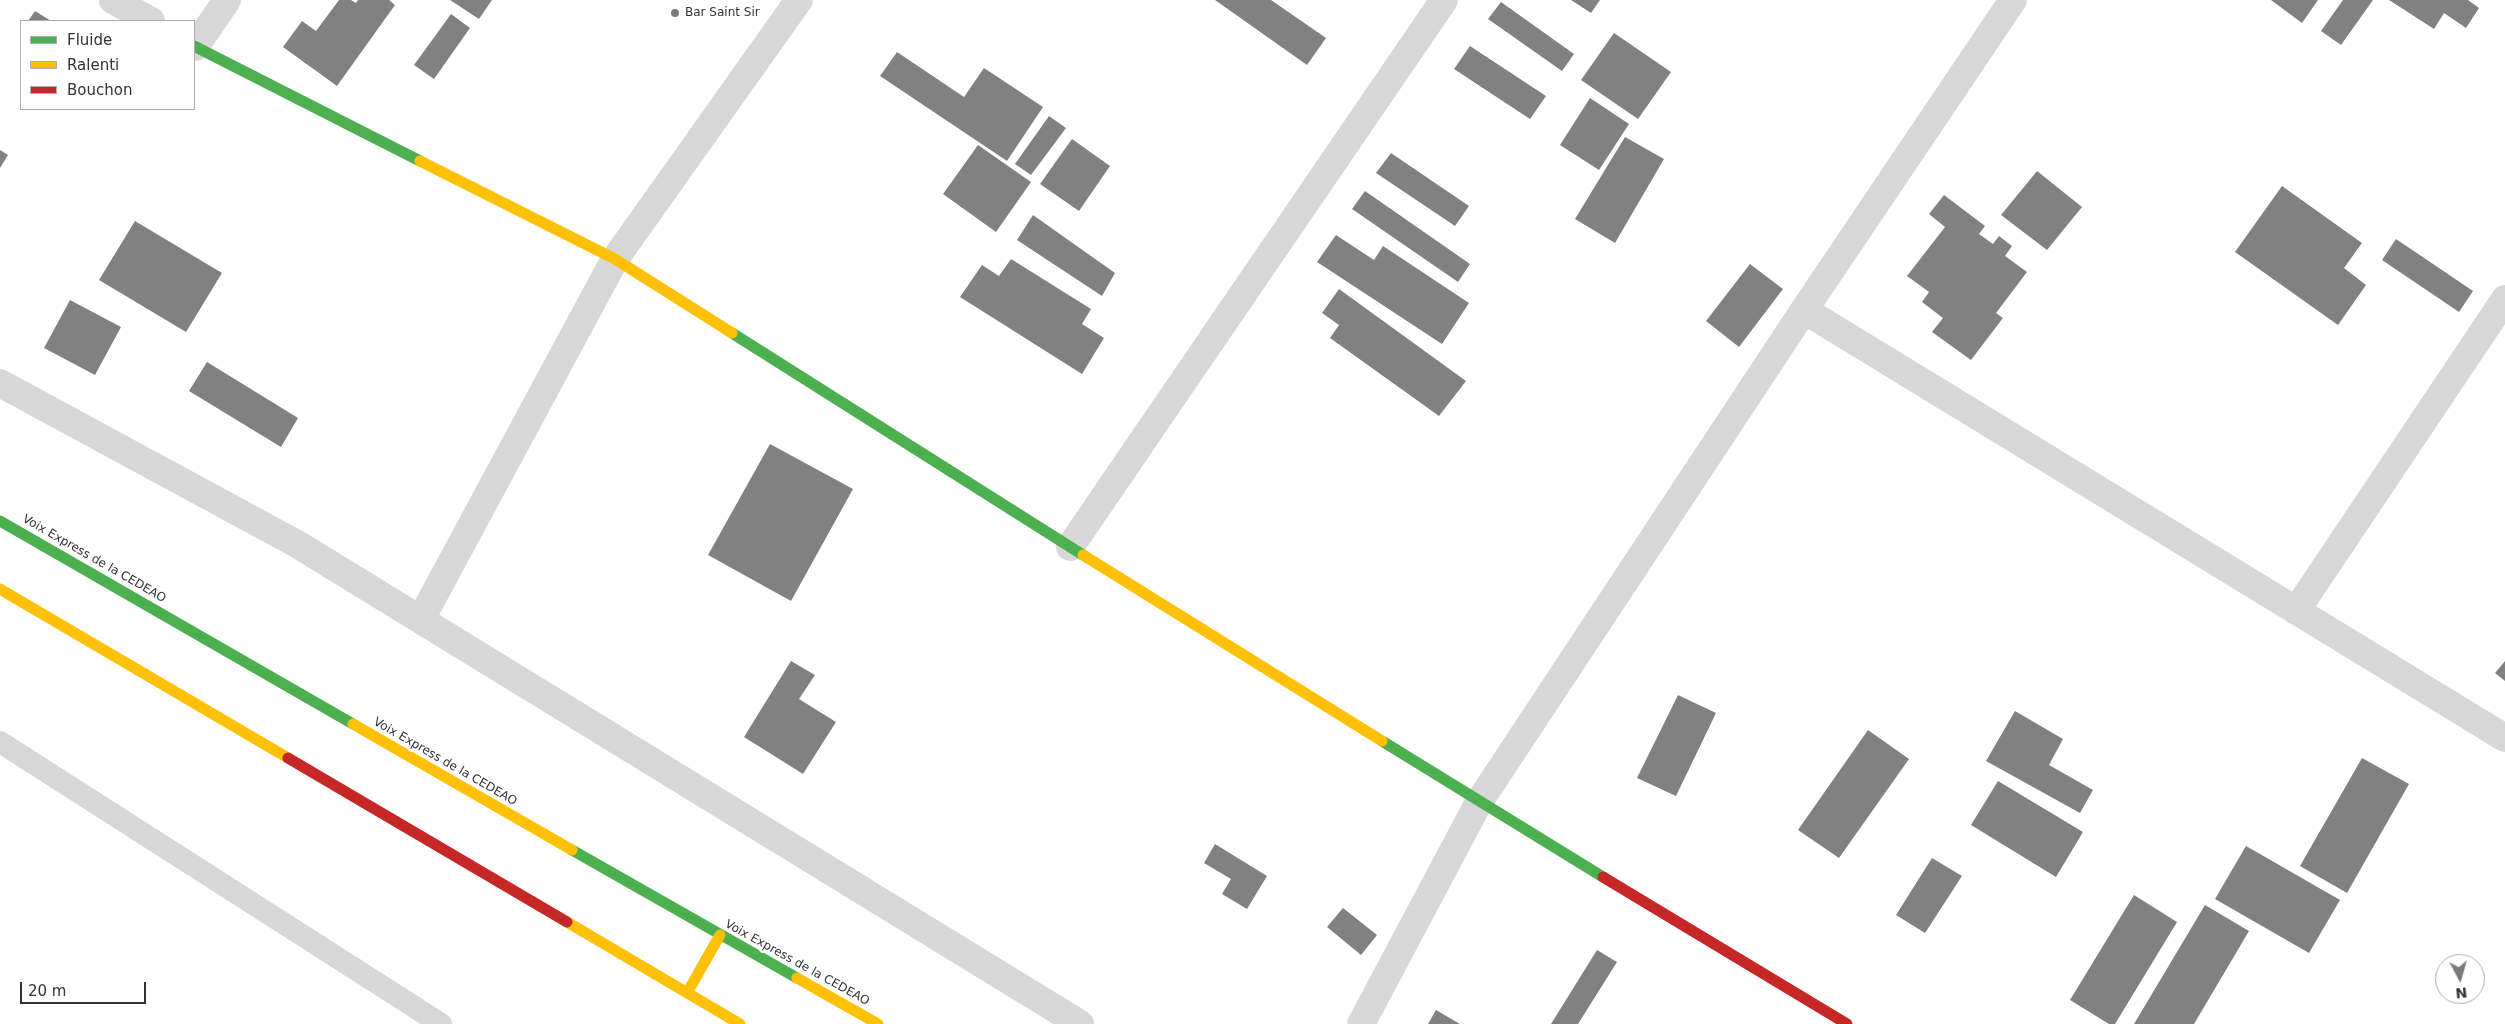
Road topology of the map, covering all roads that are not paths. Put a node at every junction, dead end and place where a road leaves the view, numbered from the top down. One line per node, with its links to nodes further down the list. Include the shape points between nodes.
1 (113, 0): 6 (street)
2 (227, 0): 7 (street)
3 (799, 0): 9 (street)
4 (1444, 0): 14 (street)
5 (2013, 0): 11 (street)
6 (148, 20)
7 (195, 45)
8 (195, 47): 9 (main road)
9 (615, 259): 14 (main road); 17 (street)
10 (2505, 299): 16 (street)
11 (1804, 310): 16 (street); 20 (street)
12 (0, 383): 17 (street, via 298,544)
13 (0, 521): 21 (main road, Voix Express de la CEDEAO)
14 (1070, 547): 20 (main road)
15 (0, 589): 22 (main road)
16 (2296, 611): 18 (street)
17 (421, 619): 26 (street)
18 (2505, 738)
19 (0, 742): 23 (lane)
20 (1479, 802): 27 (street); 28 (main road)
21 (720, 935): 22 (main road); 25 (main road, Voix Express de la CEDEAO)
22 (687, 993): 24 (main road)
23 (441, 1024)
24 (740, 1024)
25 (878, 1024)
26 (1080, 1024)
27 (1361, 1024)
28 (1847, 1024)

